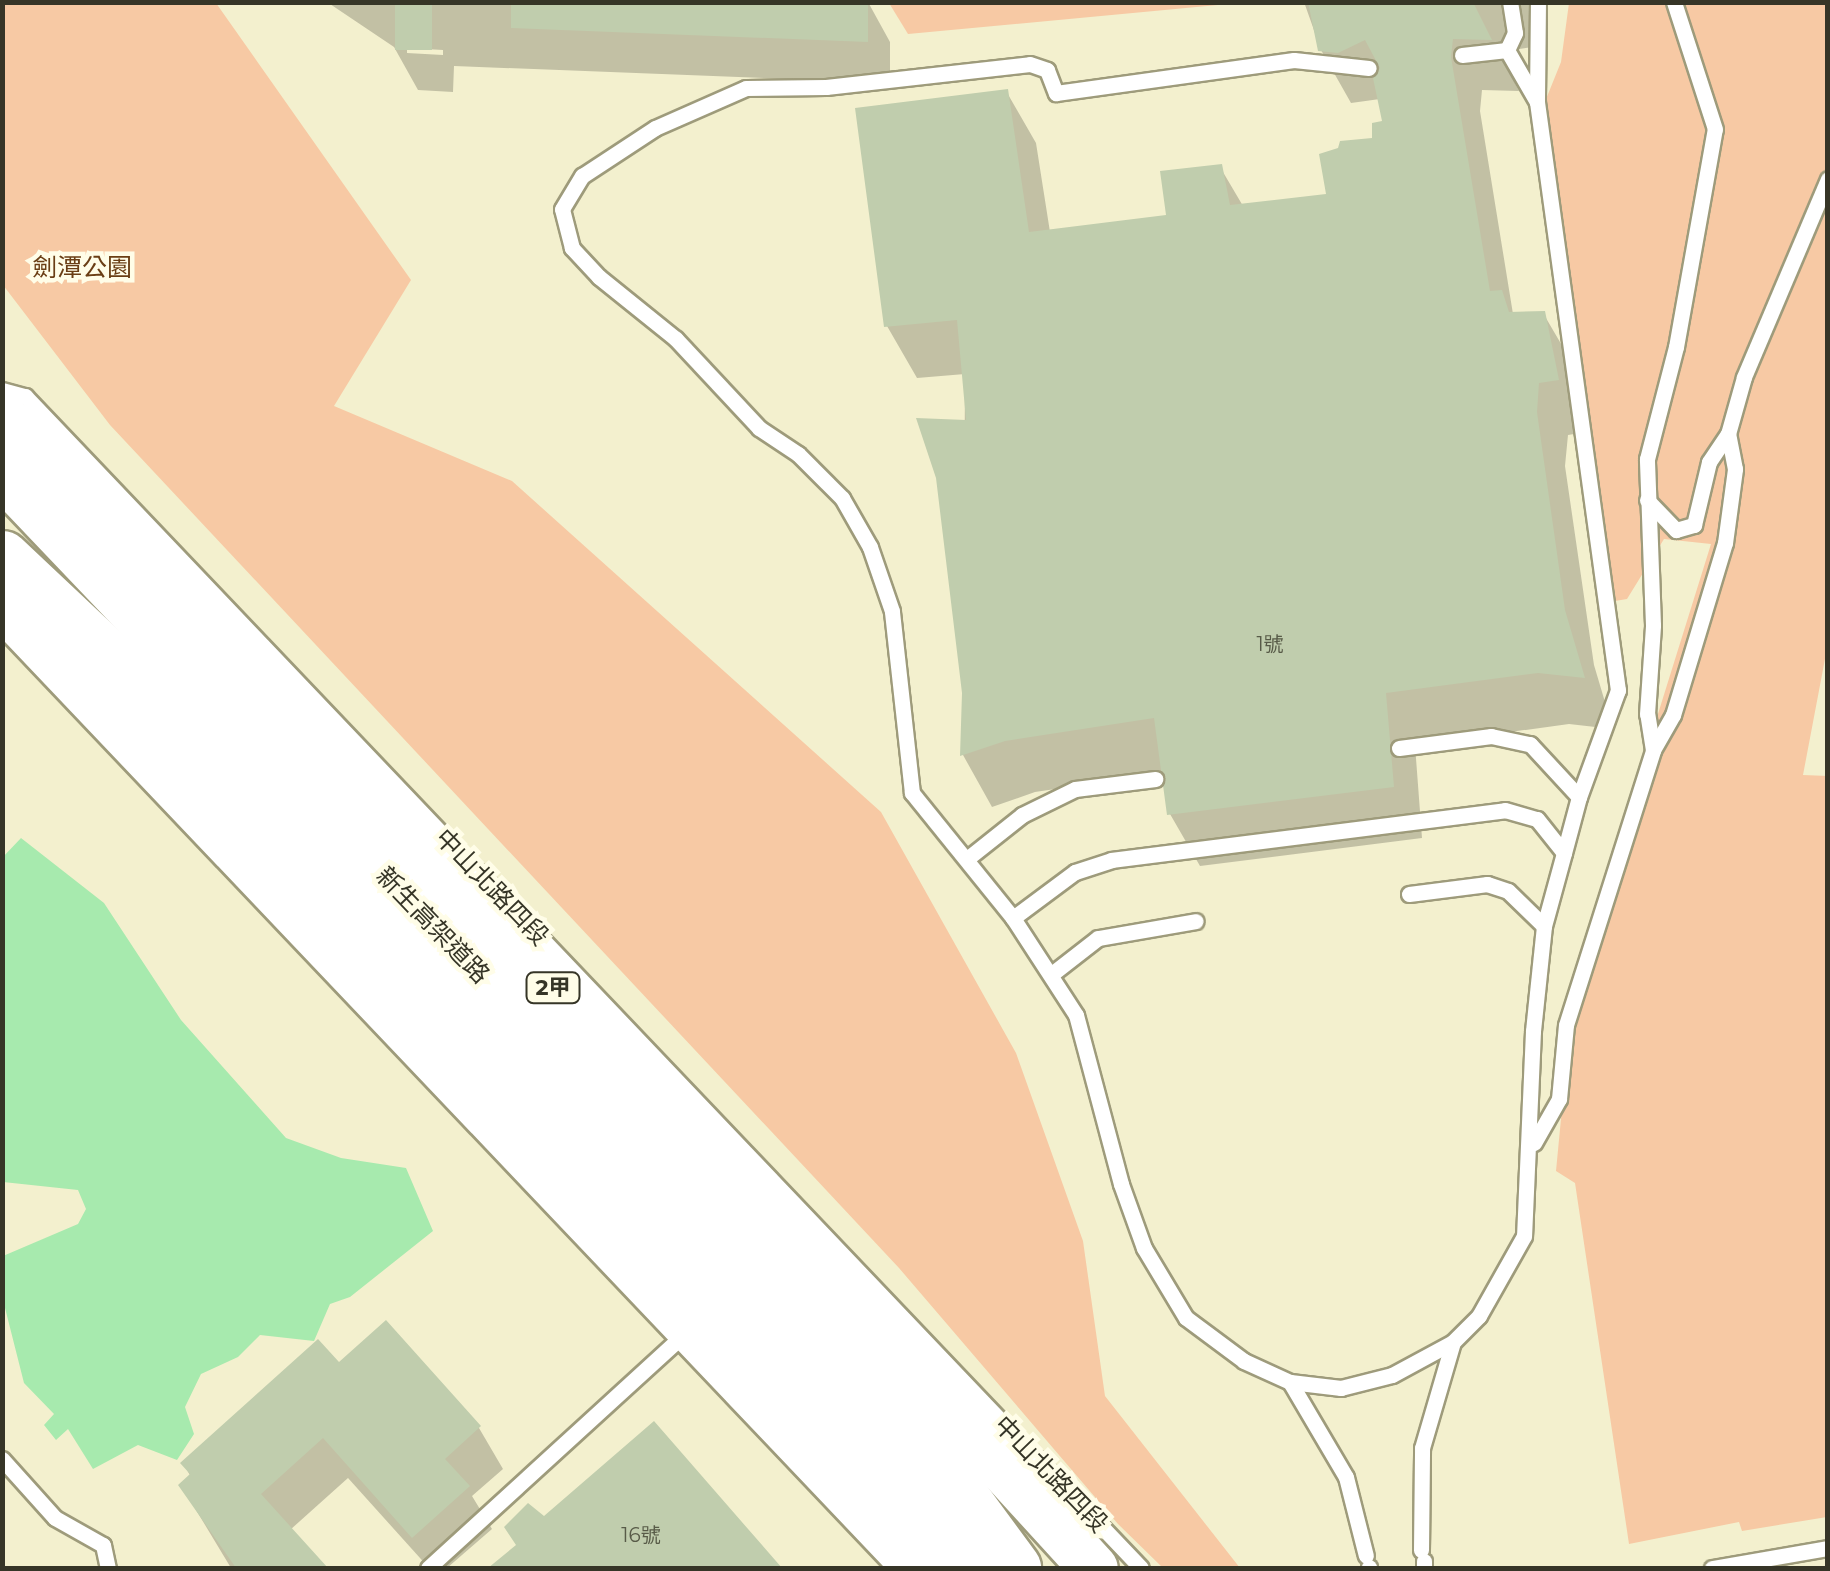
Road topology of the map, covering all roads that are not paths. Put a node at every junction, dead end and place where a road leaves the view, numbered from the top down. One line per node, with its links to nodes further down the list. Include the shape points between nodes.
1 (1510, 2): 4 (lane, via 1515,33)
2 (1538, 2): 7 (lane)
3 (1674, 2): 13 (lane, via 1715,129 1676,347 1647,459)
4 (1507, 50): 5 (lane); 7 (lane)
5 (1462, 55)
6 (1369, 68): 22 (lane, via 1294,60 1056,93 1047,70 1030,64 826,87 746,88 655,128 582,176 562,209 572,248 599,277 662,326 759,428 798,454 842,498 870,547 892,612 912,793)
7 (1537, 102): 20 (lane, via 1618,690)
8 (1828, 179): 11 (lane, via 1744,377)
9 (2, 390): 42 (lane, 中山北路四段, via 24,396)
10 (2, 418): 41 (main road, 中山北路四段 / 2甲, via 749,1191)
11 (1728, 434): 13 (lane, via 1708,462 1694,525 1676,530); 18 (lane, via 1735,470 1725,544 1673,715)
12 (2, 469): 16 (highway, 新生高架道路)
13 (1646, 500): 18 (lane)
14 (2, 558): 16 (highway, 新生高架道路)
15 (2, 604): 29 (main road)
16 (171, 684): 39 (highway, 新生高架道路, via 792,1365 888,1476); 40 (highway, 新生高架道路, via 828,1336 925,1448)
17 (1398, 748): 20 (lane, via 1492,736 1530,744)
18 (1653, 750): 28 (lane, via 1566,1025 1559,1098)
19 (1155, 779): 22 (lane, via 1075,789 1022,815)
20 (1579, 796): 21 (lane)
21 (1564, 853): 24 (lane, via 1537,818 1505,810 1111,860 1075,872); 26 (lane)
22 (968, 858): 24 (lane)
23 (1408, 894): 26 (lane, via 1487,884 1508,891)
24 (1013, 918): 27 (lane)
25 (1196, 921): 27 (lane, via 1098,938)
26 (1544, 926): 28 (lane, via 1533,1031)
27 (1052, 973): 31 (lane, via 1076,1015 1144,1248 1186,1318 1244,1361)
28 (1532, 1146): 30 (lane, via 1524,1236 1479,1316)
29 (688, 1330): 37 (lane); 38 (main road)
30 (1454, 1342): 31 (lane, via 1392,1375 1341,1388); 34 (lane, via 1422,1448)
31 (1290, 1382): 35 (lane, via 1346,1477)
32 (2, 1460): 36 (lane, via 56,1518 103,1545)
33 (1828, 1548): 43 (lane)
34 (1423, 1560)
35 (1368, 1564)
36 (108, 1568)
37 (428, 1568)
38 (918, 1568)
39 (955, 1568)
40 (1014, 1568)
41 (1094, 1568)
42 (1142, 1568)
43 (1712, 1568)

